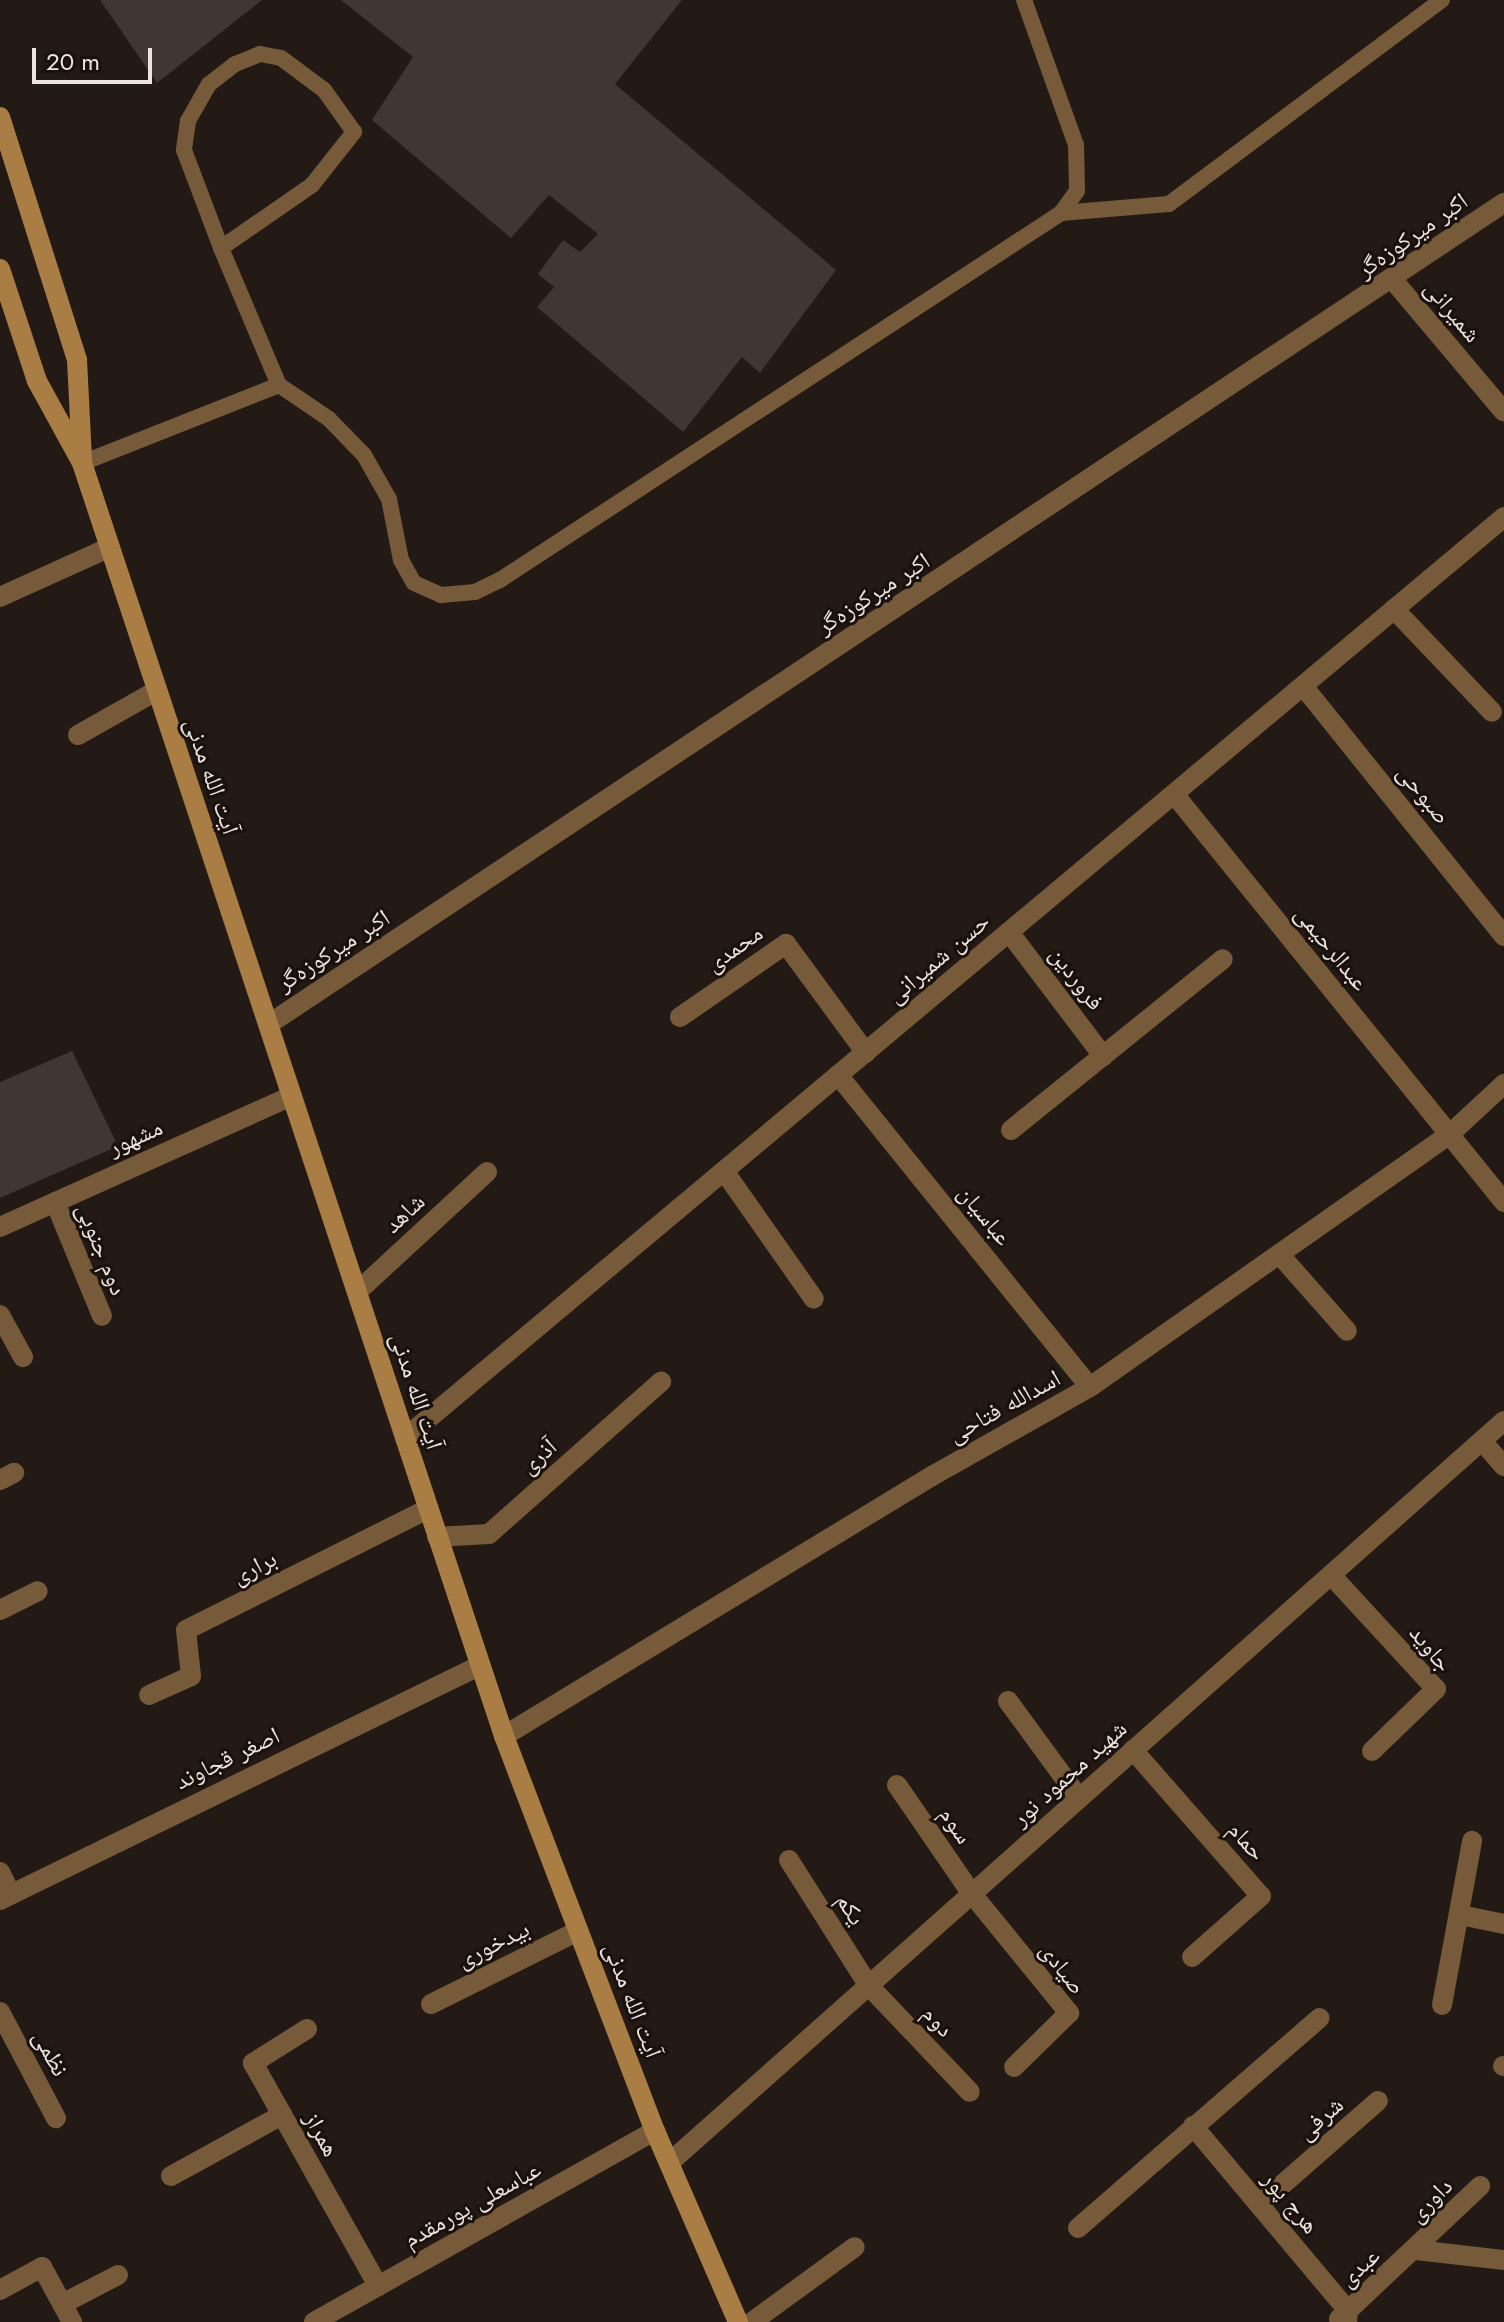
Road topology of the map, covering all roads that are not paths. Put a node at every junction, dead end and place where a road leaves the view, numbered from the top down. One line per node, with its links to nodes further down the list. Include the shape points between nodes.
1 (1024, 0): 6 (lane, via 1076,145 1077,191)
2 (1442, 0): 6 (lane, via 1169,204)
3 (0, 117): 4 (main road, آیت الله مدنی)
4 (5, 146): 12 (main road, آیت الله مدنی, via 77,360)
5 (1504, 203): 9 (street, اکبر میرکوزه‌گر)
6 (1061, 213): 10 (lane, via 500,580 455,597 426,592 414,583 401,560 389,499 364,455 329,419)
7 (221, 248): 7 (lane, via 312,185 354,132 324,90 281,58 260,54 235,64 209,84 188,121 184,150); 10 (lane)
8 (0, 269): 12 (main road, آیت الله مدنی, via 37,381)
9 (1393, 280): 11 (street, شمیرانی); 26 (street, اکبر میرکوزه‌گر)
10 (279, 385): 12 (lane)
11 (1504, 412)
12 (82, 463): 14 (main road, آیت الله مدنی)
13 (1504, 517): 16 (street, حسن شمیرانی)
14 (108, 548): 15 (street); 18 (main road, آیت الله مدنی)
15 (0, 597)
16 (1394, 609): 17 (street, حسن شمیرانی); 19 (street)
17 (1303, 686): 21 (street, حسن شمیرانی); 23 (street, صبوحی)
18 (156, 691): 20 (street); 26 (main road, آیت الله مدنی)
19 (1492, 712)
20 (78, 735)
21 (1174, 794): 22 (street, حسن شمیرانی); 33 (street, عبدالرحیمی)
22 (1009, 932): 27 (street, حسن شمیرانی); 28 (street, فروردین)
23 (1504, 936)
24 (1223, 959): 28 (street)
25 (680, 1017): 27 (street, محمدی, via 786,944)
26 (269, 1024): 31 (main road, آیت الله مدنی)
27 (866, 1053): 29 (street, حسن شمیرانی)
28 (1103, 1056): 32 (street)
29 (838, 1075): 34 (street, حسن شمیرانی); 47 (street, عباسیان)
30 (1504, 1084): 33 (street, اسدالله فتاحی)
31 (292, 1096): 36 (street, مشهور); 40 (main road, آیت الله مدنی)
32 (1011, 1130)
33 (1450, 1134): 37 (street, عبدالرحیمی); 39 (street, اسدالله فتاحی)
34 (724, 1171): 41 (street); 49 (street, حسن شمیرانی)
35 (487, 1172): 40 (street, شاهد)
36 (55, 1202): 38 (street, مشهور); 43 (street, دوم جنوبی)
37 (1504, 1202)
38 (0, 1227)
39 (1280, 1255): 44 (street); 47 (street, اسدالله فتاحی)
40 (357, 1292): 49 (main road, آیت الله مدنی)
41 (814, 1299)
42 (0, 1315): 45 (street)
43 (102, 1316)
44 (1347, 1331)
45 (23, 1357)
46 (661, 1382): 53 (street, آذری, via 489,1534)
47 (1090, 1387): 60 (street, اسدالله فتاحی, via 932,1476)
48 (1504, 1421): 50 (street, شهید محمود نور)
49 (405, 1438): 52 (main road, آیت الله مدنی)
50 (1482, 1441): 51 (street); 54 (street, شهید محمود نور)
51 (1504, 1466)
52 (428, 1509): 53 (main road, آیت الله مدنی); 58 (street, براری, via 186,1630 191,1676)
53 (437, 1537): 57 (main road, آیت الله مدنی)
54 (1331, 1575): 61 (street, شهید محمود نور); 62 (street, جاوید, via 1436,1689)
55 (38, 1591): 56 (street)
56 (0, 1610)
57 (479, 1666): 60 (main road, آیت الله مدنی); 69 (street, اصغر قجاوند)
58 (149, 1695)
59 (1008, 1701): 64 (street)
60 (504, 1736): 72 (main road, آیت الله مدنی)
61 (1133, 1750): 64 (street, شهید محمود نور); 73 (street, حمام, via 1261,1896)
62 (1372, 1751)
63 (897, 1785): 68 (street, سوم)
64 (1079, 1798): 68 (street, شهید محمود نور)
65 (1472, 1841): 70 (street)
66 (789, 1860): 74 (street, یکم)
67 (0, 1872): 69 (street)
68 (972, 1894): 74 (street, شهید محمود نور); 80 (street, صیادی, via 1069,2013)
69 (6, 1898)
70 (1460, 1915): 71 (street); 76 (street)
71 (1504, 1924)
72 (578, 1931): 75 (street, بیدخوری); 86 (main road, آیت الله مدنی)
73 (1192, 1957)
74 (869, 1986): 81 (street, دوم); 87 (street, شهید محمود نور)
75 (431, 2004)
76 (1442, 2005)
77 (0, 2012): 84 (street, نظمی)
78 (1320, 2018): 85 (street)
79 (307, 2029): 83 (street, همراز, via 253,2063)
80 (1014, 2067)
81 (970, 2092)
82 (1378, 2101): 90 (street, شرفی)
83 (282, 2115): 88 (street); 96 (street, همراز)
84 (56, 2118)
85 (1193, 2126): 90 (street, هرج پور); 91 (street)
86 (655, 2131): 87 (main road, آیت الله مدنی); 96 (street, عباسعلی پورمقدم)
87 (669, 2163): 101 (main road, آیت الله مدنی)
88 (171, 2176)
89 (1480, 2186): 93 (street, داوری)
90 (1259, 2205): 99 (street, هرج پور)
91 (1078, 2228)
92 (855, 2247): 102 (street)
93 (1416, 2250): 94 (street); 99 (street, عبدی)
94 (1504, 2260)
95 (118, 2275): 98 (street)
96 (378, 2286): 100 (street, عباسعلی پورمقدم)
97 (0, 2290): 98 (street, via 42,2267)
98 (67, 2313)
99 (1344, 2318)
100 (314, 2322)
101 (738, 2322)
102 (752, 2322)

